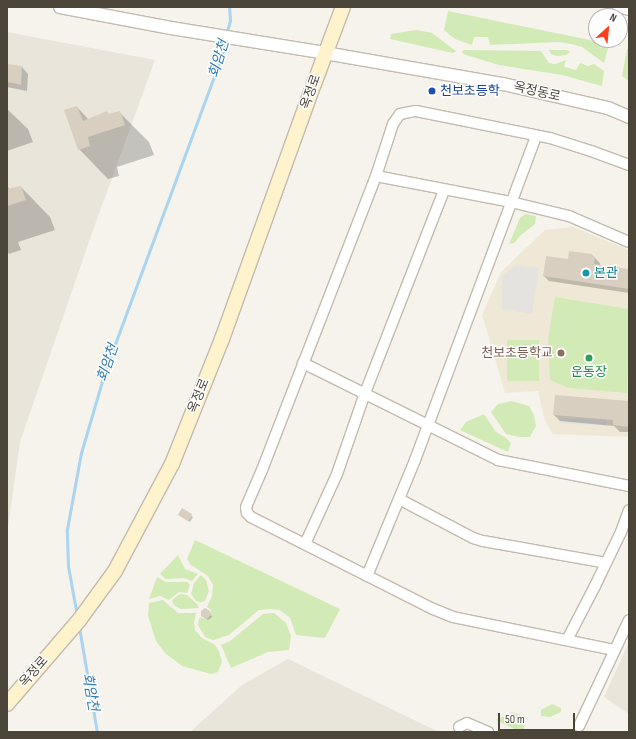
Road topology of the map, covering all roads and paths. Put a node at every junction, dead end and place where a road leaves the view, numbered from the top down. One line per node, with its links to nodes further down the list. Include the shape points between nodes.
1 (60, 7): 5 (street)
2 (343, 7): 5 (main road, 옥정로)
3 (618, 7): 4 (street)
4 (629, 10)
5 (325, 53): 6 (street, 옥정동로, via 503,84 608,108); 25 (main road, 옥정로, via 222,340 172,464 115,571 80,619)
6 (629, 117)
7 (536, 136): 8 (street, via 591,151); 9 (street, via 416,111 400,114 393,124); 11 (street)
8 (629, 165)
9 (376, 176): 10 (street); 13 (street)
10 (444, 190): 11 (street); 14 (street)
11 (511, 202): 12 (street, via 576,218); 15 (street)
12 (629, 242)
13 (303, 363): 14 (street); 19 (street, via 246,507 251,517)
14 (365, 393): 15 (street); 19 (street, via 337,474)
15 (428, 424): 16 (street, via 498,460); 17 (street)
16 (629, 486)
17 (399, 499): 20 (street, via 473,538); 21 (street)
18 (629, 510): 20 (street)
19 (305, 544): 21 (street)
20 (606, 563): 23 (street)
21 (367, 576): 23 (street, via 453,617)
22 (629, 620): 24 (street)
23 (567, 640): 24 (street)
24 (614, 650): 27 (street)
25 (7, 704)
26 (459, 726): 28 (street, via 467,723)
27 (577, 730)
28 (488, 732)

